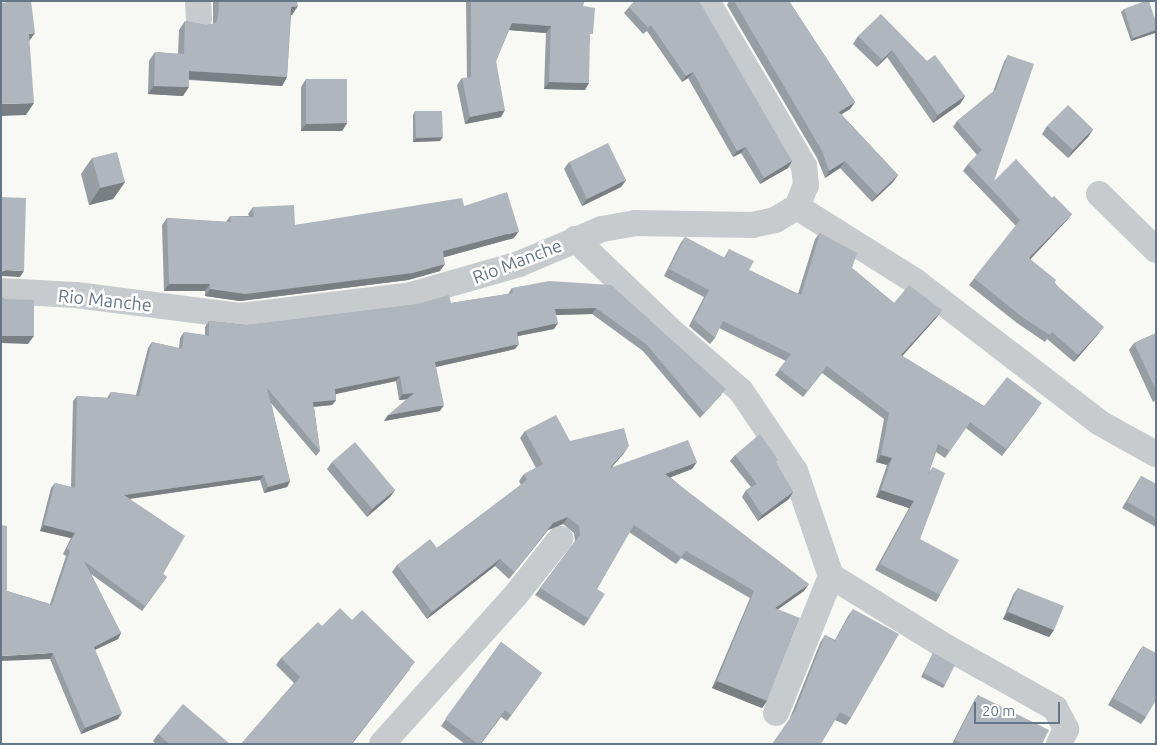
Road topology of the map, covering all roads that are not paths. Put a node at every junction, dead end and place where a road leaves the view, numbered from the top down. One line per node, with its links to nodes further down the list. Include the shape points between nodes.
1 (707, 1): 3 (street, via 804,166 806,186)
2 (1099, 194): 5 (street)
3 (797, 207): 4 (street, Rio Manche, via 775,220 752,225 635,223 602,229); 7 (street, via 915,281 1100,423)
4 (575, 239): 6 (street, Rio Manche, via 519,264 411,295 240,316 76,295); 9 (street, via 668,328 741,391 795,471)
5 (1156, 250)
6 (1, 291)
7 (1156, 454)
8 (560, 539): 11 (street, via 515,596)
9 (831, 576): 10 (street); 12 (street, via 941,644 1055,708 1066,729)
10 (776, 713)
11 (382, 744)
12 (1059, 744)

